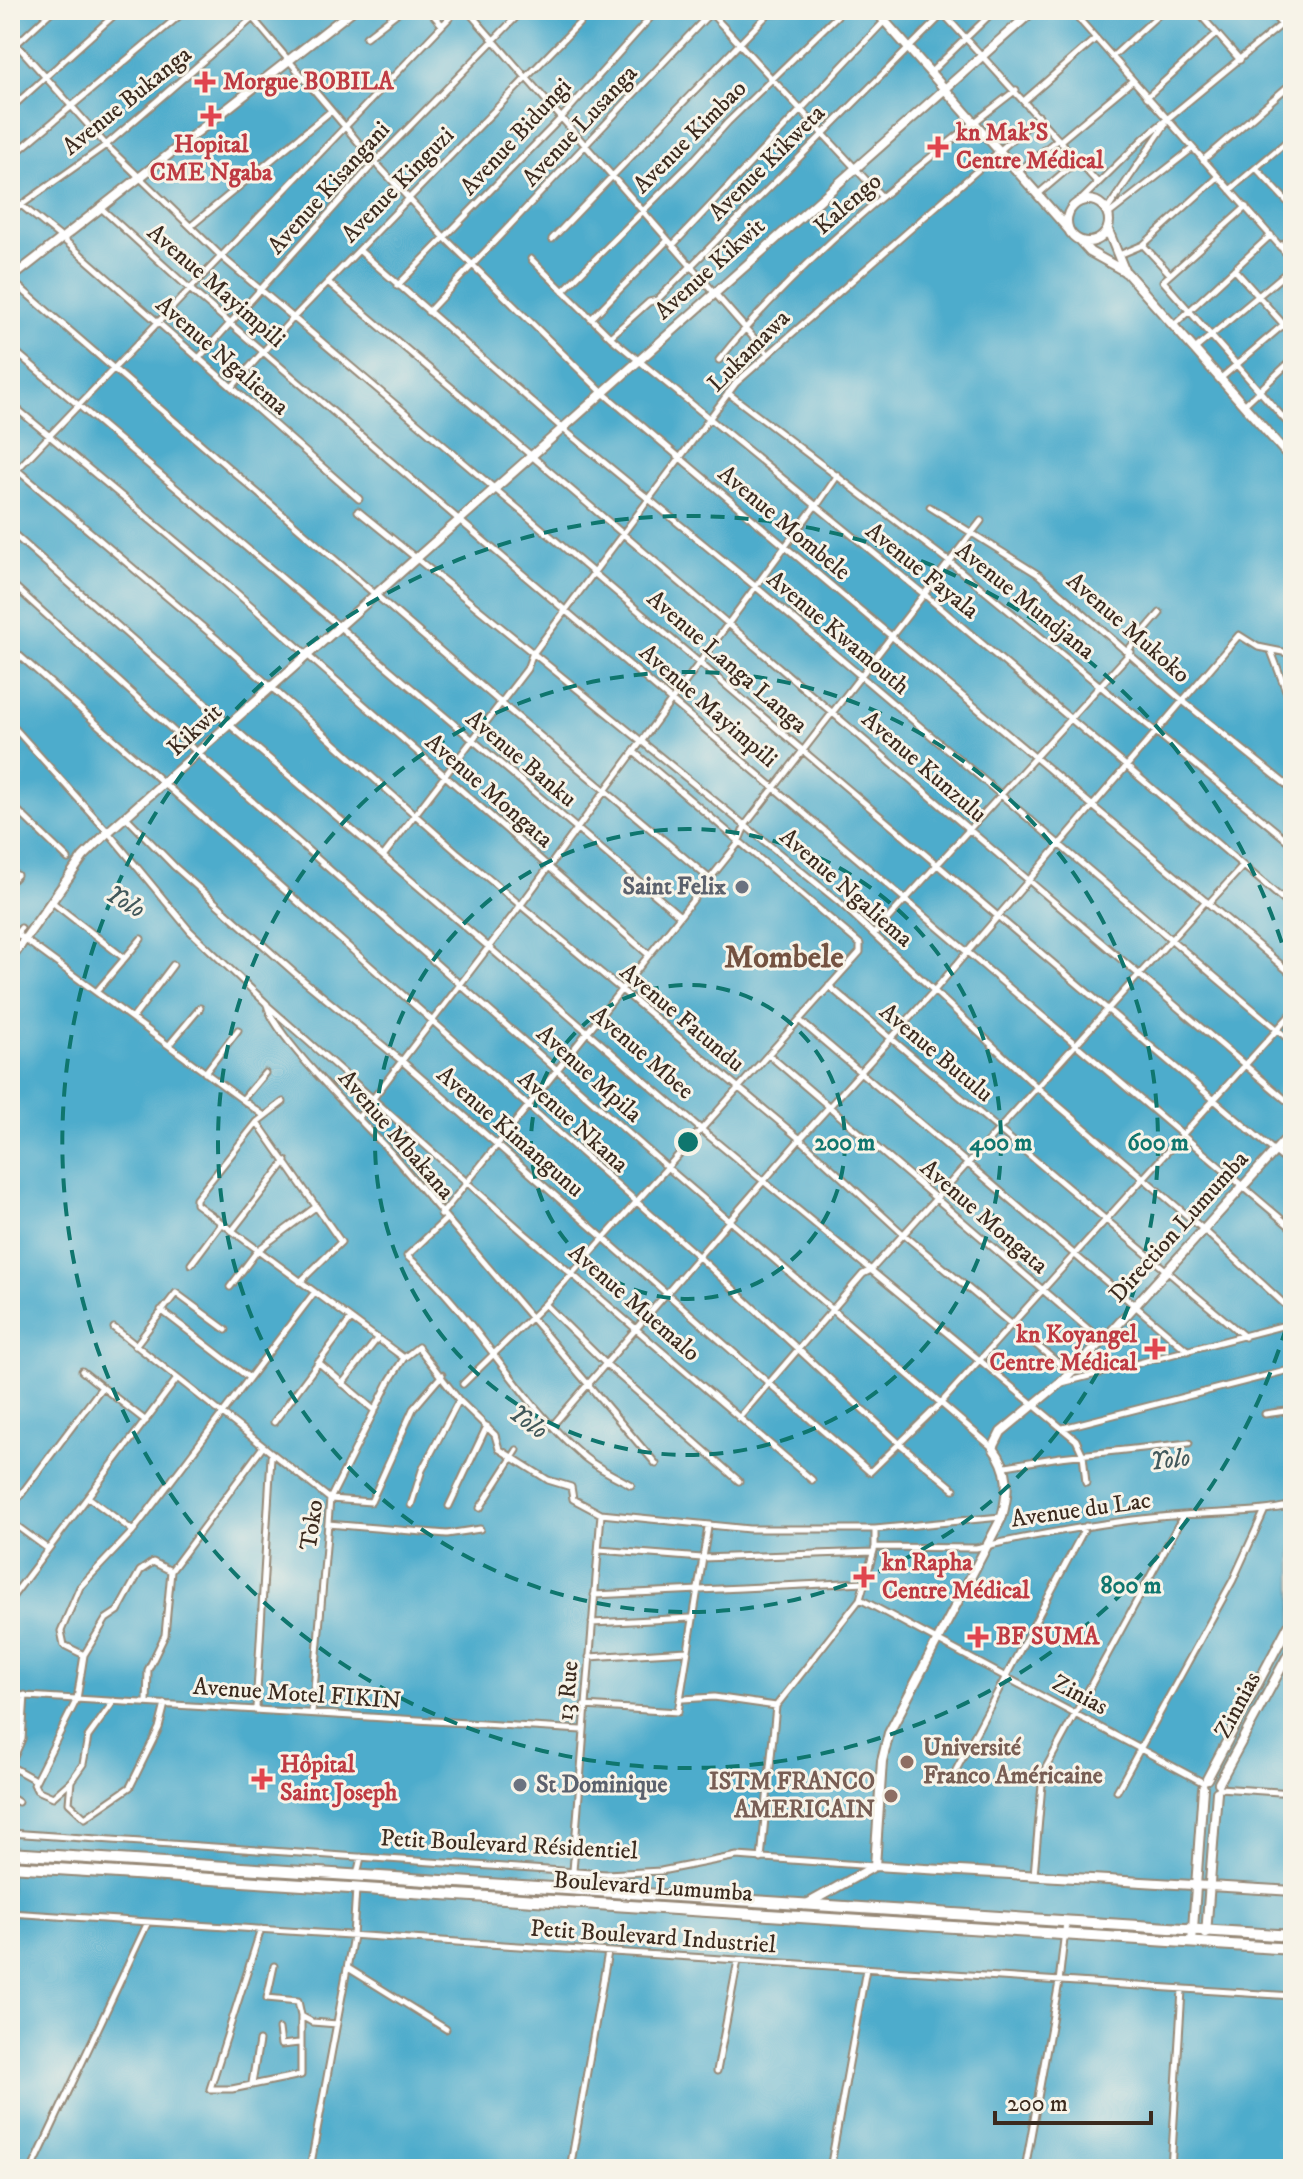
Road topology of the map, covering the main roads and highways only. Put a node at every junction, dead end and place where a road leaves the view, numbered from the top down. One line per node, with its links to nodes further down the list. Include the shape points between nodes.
1 (10, 1853): 3 (highway, Boulevard Lumumba)
2 (10, 1866): 4 (highway, Boulevard Lumumba)
3 (1293, 1936)
4 (1293, 1949)

